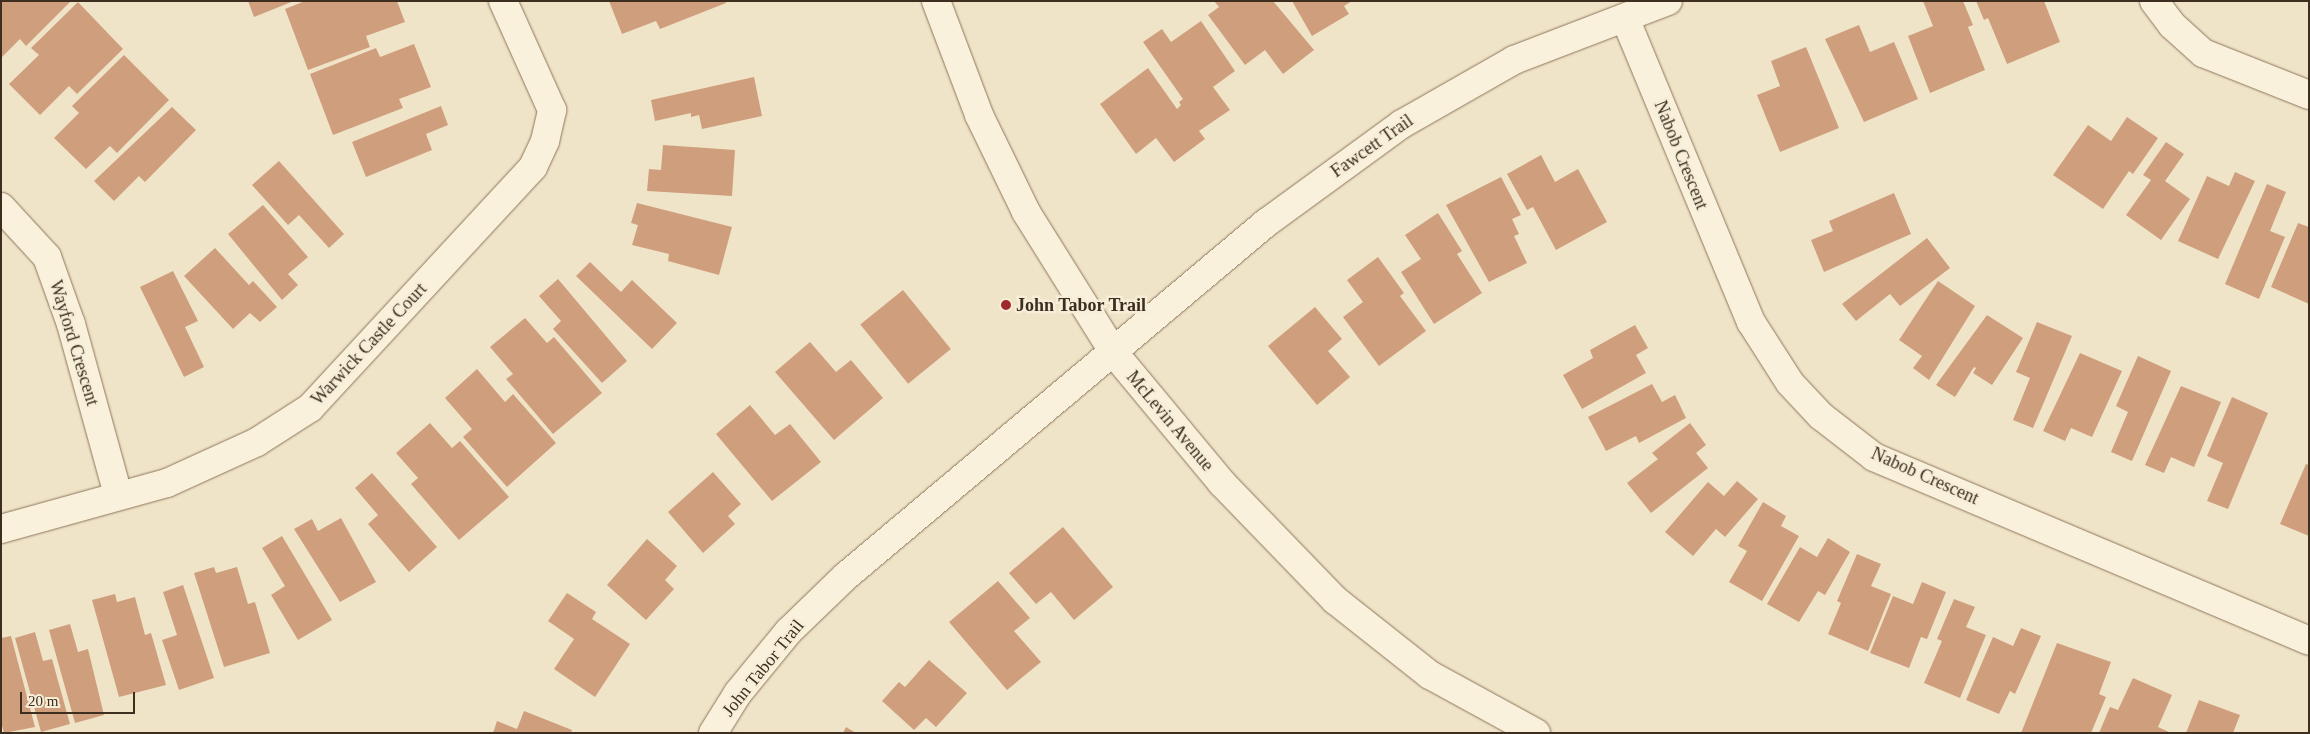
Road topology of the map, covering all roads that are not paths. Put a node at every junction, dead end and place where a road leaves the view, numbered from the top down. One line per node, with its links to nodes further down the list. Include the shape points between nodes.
1 (503, 1): 9 (street, Warwick Castle Court, via 552,110 545,141 533,167 310,408 257,442 176,479)
2 (936, 1): 8 (street, McLevin Avenue, via 979,115 1026,212)
3 (1668, 1): 5 (street, Fawcett Trail)
4 (2154, 1): 6 (street, via 2172,25 2203,53)
5 (1625, 18): 8 (street, Fawcett Trail, via 1514,60 1402,124 1266,223); 11 (street, Nabob Crescent, via 1751,322 1790,383 1821,416 1874,457)
6 (2309, 95)
7 (1, 207): 9 (street, Wayford Crescent, via 47,257 71,324)
8 (1114, 353): 12 (street, John Tabor Trail, via 846,576 789,631 738,693); 13 (street, McLevin Avenue, via 1222,483 1336,600 1430,675)
9 (118, 495): 10 (street, Warwick Castle Court)
10 (1, 529)
11 (2309, 641)
12 (713, 733)
13 (1536, 733)

